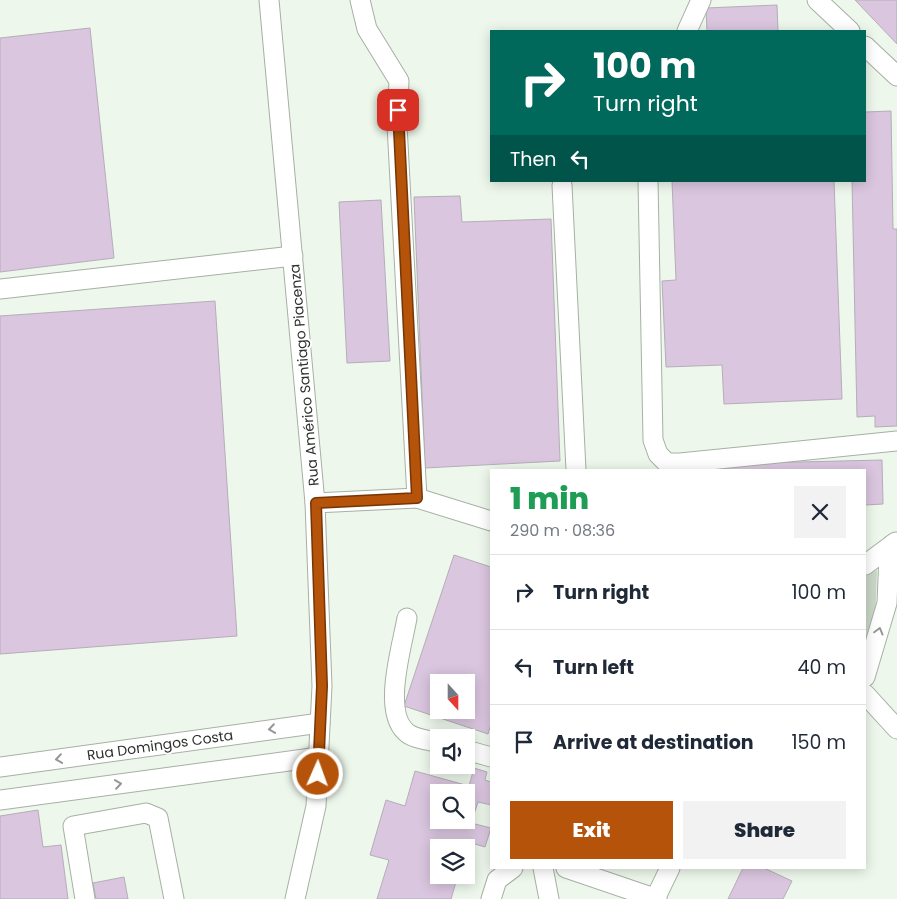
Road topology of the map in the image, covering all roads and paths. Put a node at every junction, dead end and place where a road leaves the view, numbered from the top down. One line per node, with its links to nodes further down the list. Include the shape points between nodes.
1 (269, 0): 11 (street, Rua Américo Santiago Piacenza)
2 (360, 0): 15 (street, via 367,29 399,81 397,125)
3 (701, 0): 5 (street)
4 (817, 0): 6 (street)
5 (686, 30)
6 (849, 30)
7 (866, 47): 8 (street)
8 (897, 76)
9 (648, 182): 13 (street, via 653,440 658,454 667,463 680,463)
10 (562, 186): 14 (street)
11 (293, 256): 12 (street); 16 (street, Rua Américo Santiago Piacenza)
12 (0, 289)
13 (897, 441)
14 (576, 469)
15 (417, 498): 16 (street); 17 (street)
16 (316, 503): 23 (street, Rua Américo Santiago Piacenza, via 322,686)
17 (490, 521)
18 (895, 542): 19 (street); 21 (street, one-way to 18, via 887,603 889,554)
19 (866, 563)
20 (407, 618): 25 (street, via 393,703 397,721 407,734)
21 (866, 674)
22 (866, 695): 24 (street)
23 (320, 722): 27 (street, Rua Américo Santiago Piacenza); 29 (street, Rua Domingos Costa, one-way to 29)
24 (897, 729)
25 (430, 740)
26 (475, 753): 28 (street)
27 (318, 757): 30 (street, one-way to 27); 37 (street, Rua Américo Santiago Piacenza, via 316,806)
28 (490, 757)
29 (0, 767)
30 (0, 800)
31 (512, 869): 38 (street, via 497,880)
32 (543, 869): 39 (street)
33 (572, 869): 40 (street)
34 (670, 869): 40 (street)
35 (85, 899): 36 (street, via 72,826 146,813 158,818)
36 (174, 899)
37 (295, 899)
38 (491, 899)
39 (549, 899)
40 (656, 899)

